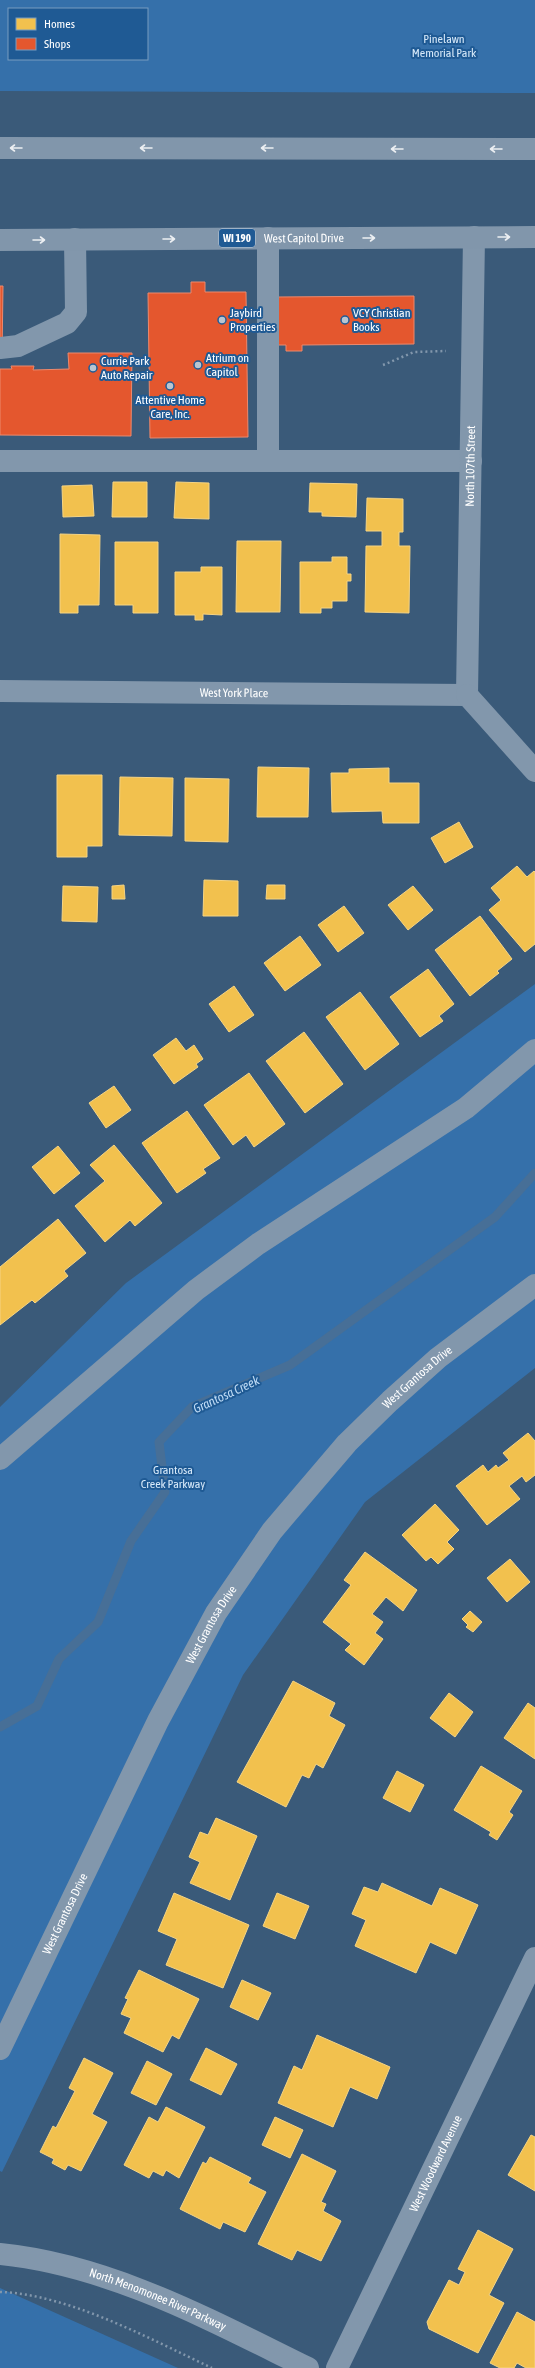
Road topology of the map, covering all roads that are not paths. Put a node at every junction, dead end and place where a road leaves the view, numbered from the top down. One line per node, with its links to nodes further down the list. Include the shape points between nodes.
1 (0, 148): 2 (main road, one-way to 1)
2 (535, 149)
3 (474, 237): 4 (main road, West Capitol Drive / WI 190, one-way to 4); 5 (main road, West Capitol Drive / WI 190, one-way to 3); 11 (street, North 107th Street)
4 (535, 237)
5 (268, 238): 6 (main road, West Capitol Drive / WI 190, one-way to 5); 10 (street)
6 (75, 239): 7 (main road, West Capitol Drive / WI 190, one-way to 6); 8 (street, via 76,312 67,323 18,346)
7 (0, 240)
8 (0, 348)
9 (0, 461): 10 (street)
10 (268, 461): 11 (street)
11 (471, 461): 13 (street, North 107th Street)
12 (0, 691): 13 (street, West York Place)
13 (467, 695): 14 (street)
14 (535, 771)
15 (535, 1050): 17 (street, via 466,1108 258,1244 196,1290)
16 (535, 1285): 20 (street, West Grantosa Drive, via 438,1358 390,1401 347,1443 272,1531 216,1613 158,1721)
17 (6, 1455): 18 (street)
18 (0, 1473)
19 (535, 1958): 23 (street, West Woodward Avenue)
20 (0, 2049)
21 (0, 2254): 22 (street, North Menomonee River Parkway, via 35,2257 81,2269 132,2287)
22 (308, 2368)
23 (337, 2368)

